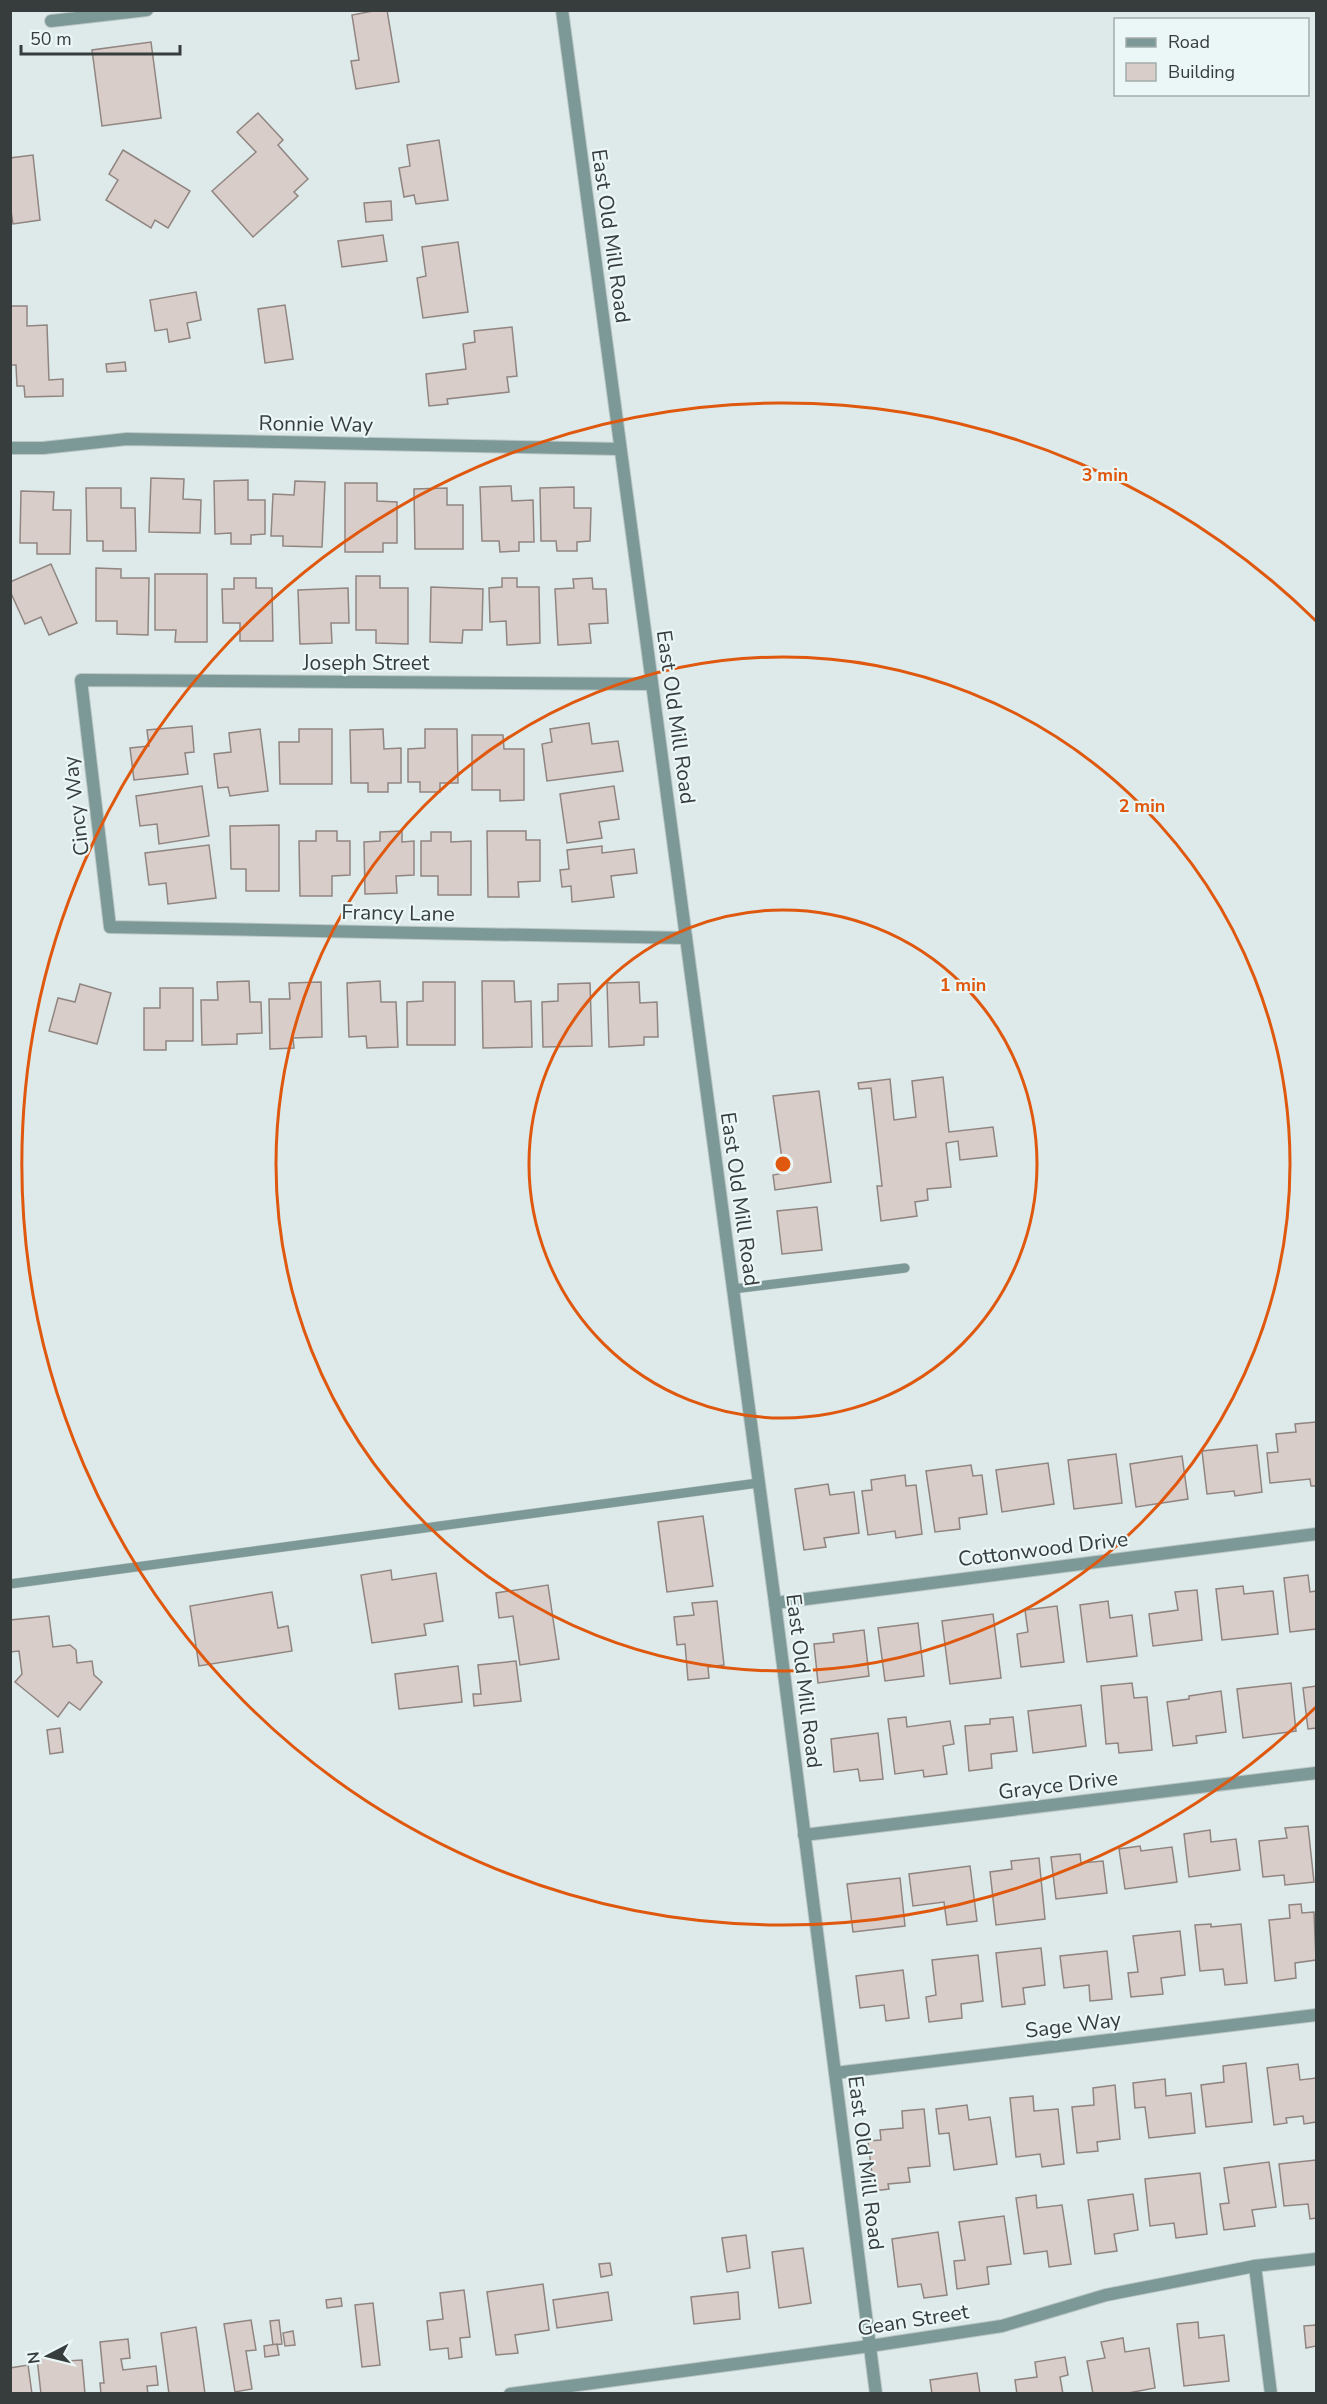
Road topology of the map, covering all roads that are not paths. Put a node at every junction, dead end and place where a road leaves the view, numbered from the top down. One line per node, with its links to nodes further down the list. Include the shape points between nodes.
1 (147, 10): 3 (street)
2 (562, 10): 5 (street, East Old Mill Road)
3 (51, 21)
4 (10, 448): 5 (street, Ronnie Way, via 127,439)
5 (620, 449): 7 (street, East Old Mill Road)
6 (81, 680): 7 (street, Joseph Street); 8 (street, Cincy Way)
7 (652, 684): 9 (street, East Old Mill Road)
8 (110, 927): 9 (street, Francy Lane)
9 (686, 938): 11 (street, East Old Mill Road)
10 (905, 1268): 11 (lane)
11 (733, 1289): 12 (street, East Old Mill Road)
12 (759, 1483): 14 (lane); 15 (street, East Old Mill Road)
13 (1317, 1534): 15 (street, Cottonwood Drive)
14 (10, 1584)
15 (775, 1603): 17 (street, East Old Mill Road)
16 (1317, 1773): 17 (street, Grayce Drive)
17 (804, 1835): 19 (street, East Old Mill Road)
18 (1317, 2015): 19 (street, Sage Way)
19 (835, 2073): 22 (street, East Old Mill Road)
20 (1317, 2259): 21 (street, Gean Street)
21 (1255, 2266): 22 (street, Gean Street, via 1106,2295 1002,2326); 25 (street)
22 (870, 2346): 23 (street, Gean Street); 24 (street, East Old Mill Road)
23 (510, 2394)
24 (876, 2394)
25 (1271, 2394)

